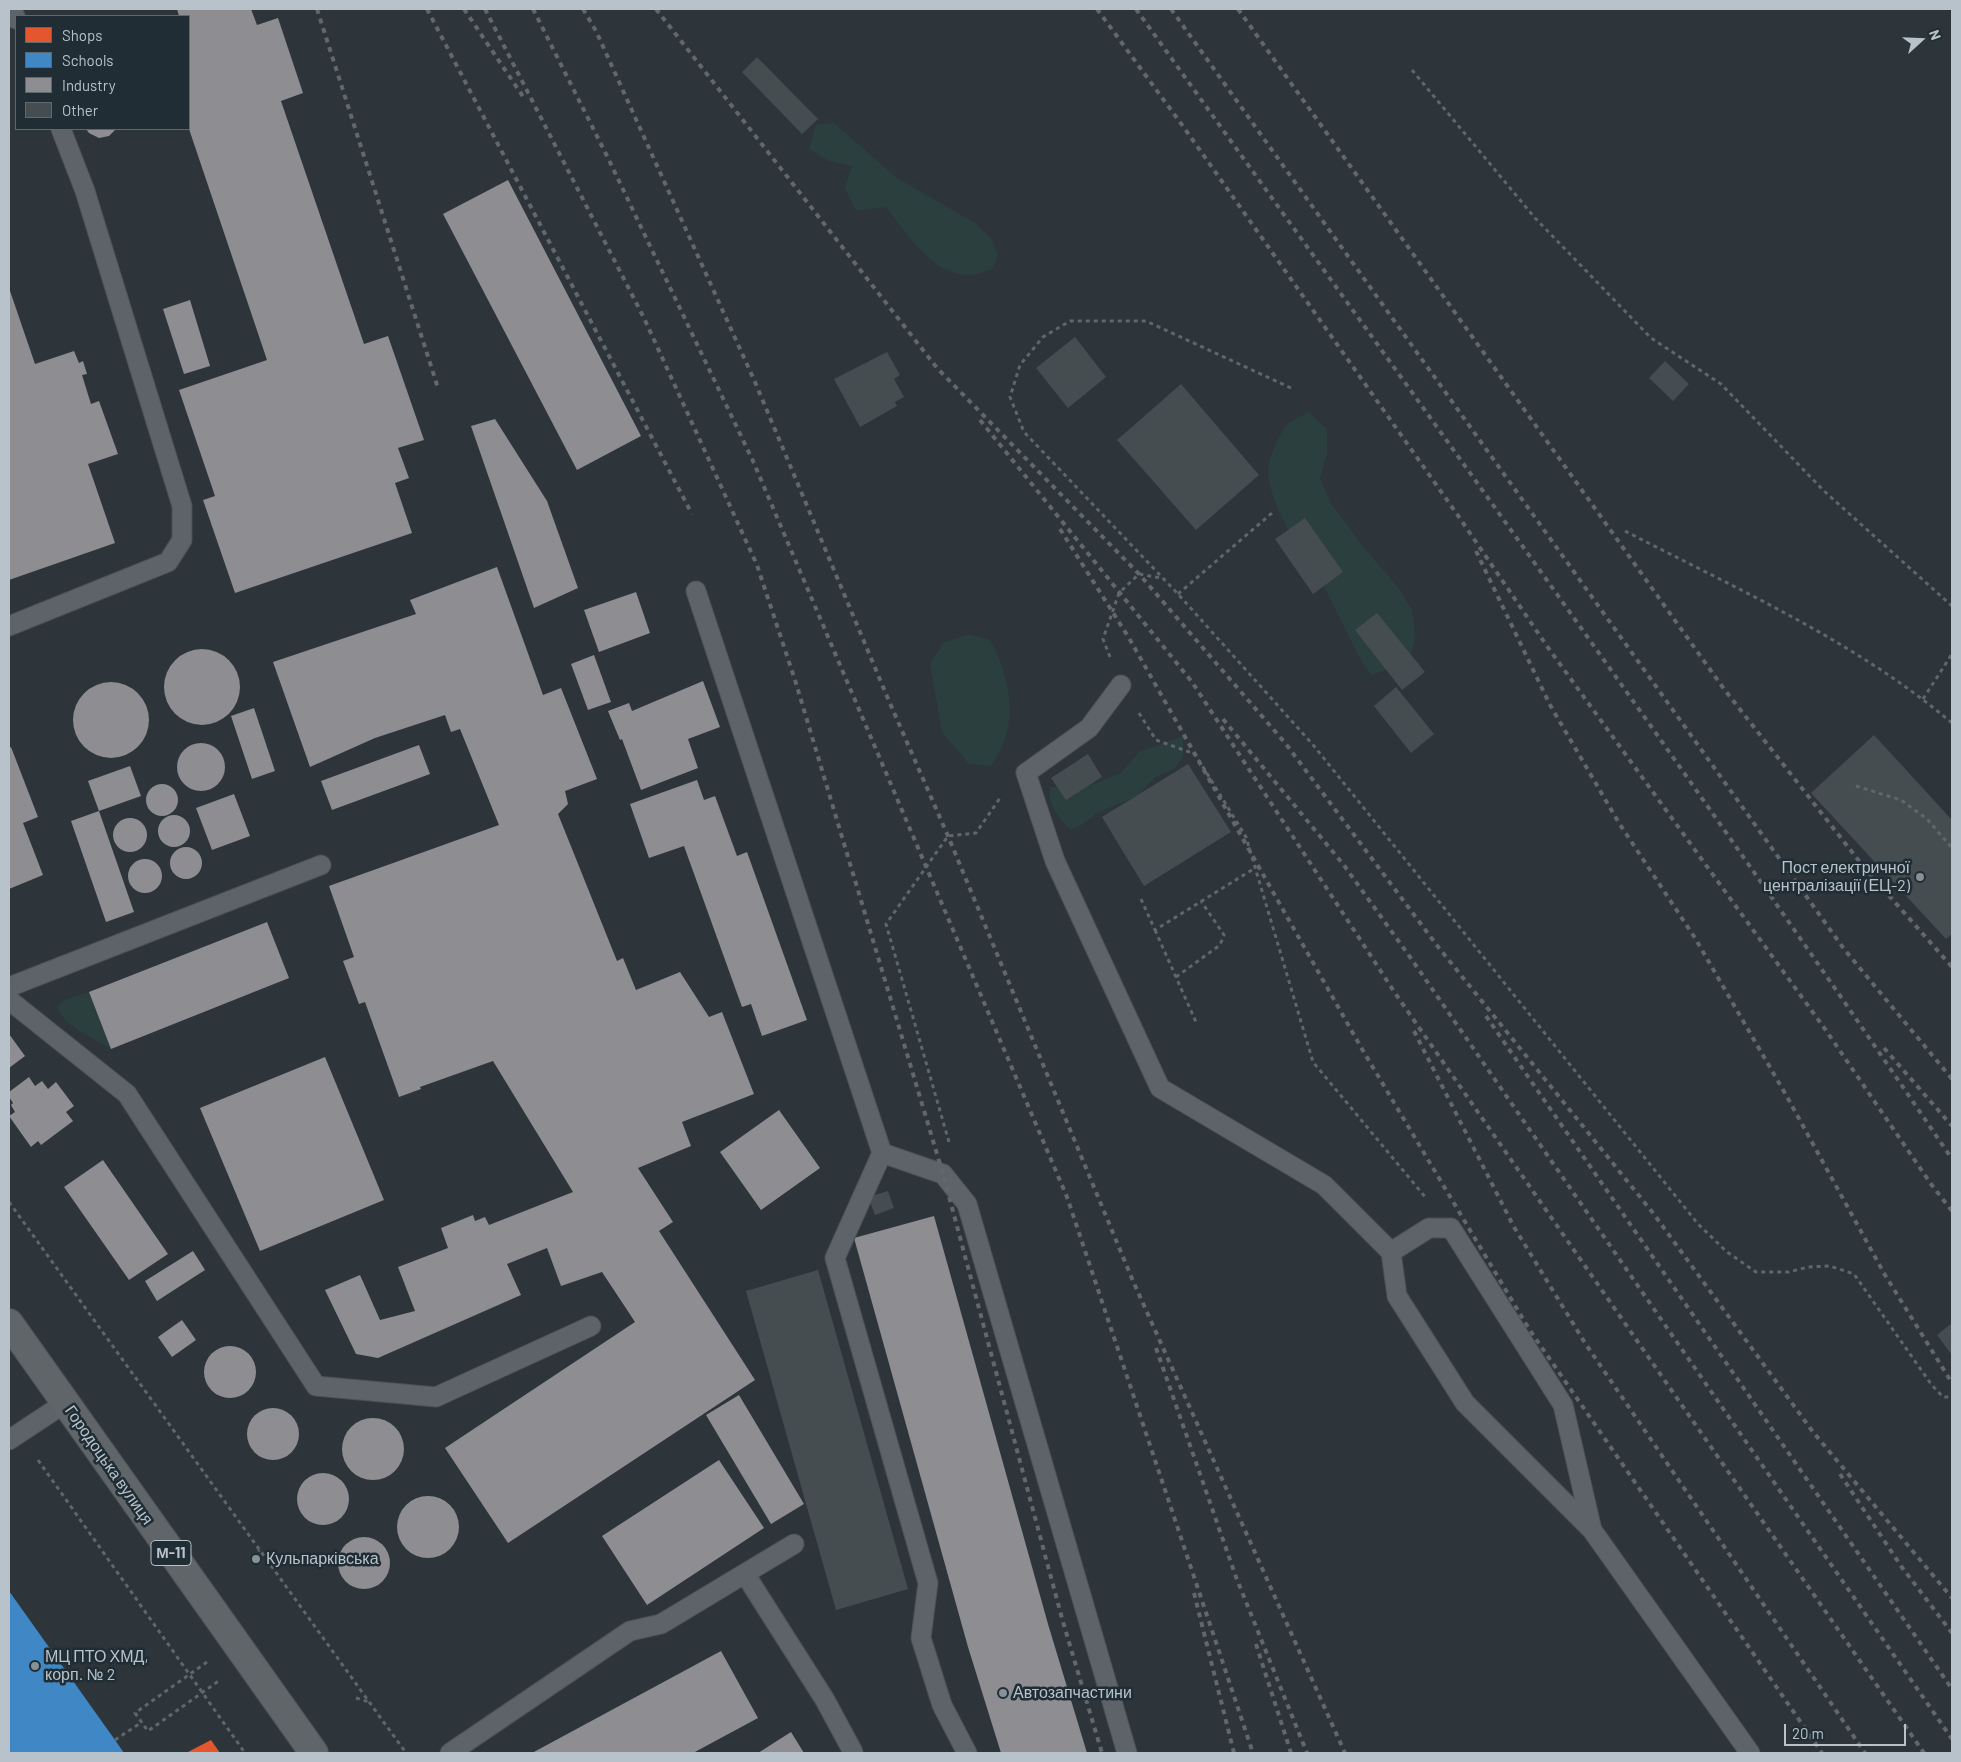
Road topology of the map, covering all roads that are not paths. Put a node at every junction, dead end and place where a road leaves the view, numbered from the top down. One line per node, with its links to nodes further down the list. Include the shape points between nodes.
1 (61, 130): 3 (lane, via 85,191 182,506 182,540 168,562)
2 (696, 591): 8 (lane)
3 (9, 626)
4 (1121, 685): 9 (lane, via 1089,728 1026,773 1055,861 1160,1088 1324,1185)
5 (321, 865): 6 (lane)
6 (9, 986)
7 (9, 1000): 11 (lane, via 127,1094 316,1386 436,1398)
8 (882, 1153): 20 (lane, via 835,1258 928,1583 921,1638 942,1705); 21 (lane, via 943,1174 968,1204)
9 (1391, 1252): 14 (lane, via 1397,1296 1465,1403); 14 (lane, via 1429,1228 1451,1228 1563,1405)
10 (9, 1323): 12 (main road, Городоцька вулиця / М-11)
11 (591, 1326)
12 (65, 1403): 13 (lane); 18 (main road, Городоцька вулиця / М-11)
13 (9, 1440)
14 (1592, 1530): 22 (lane)
15 (794, 1544): 16 (lane)
16 (745, 1574): 17 (lane, via 825,1700); 19 (lane, via 661,1624 630,1631)
17 (853, 1752)
18 (314, 1753)
19 (450, 1753)
20 (967, 1753)
21 (1127, 1753)
22 (1750, 1753)

